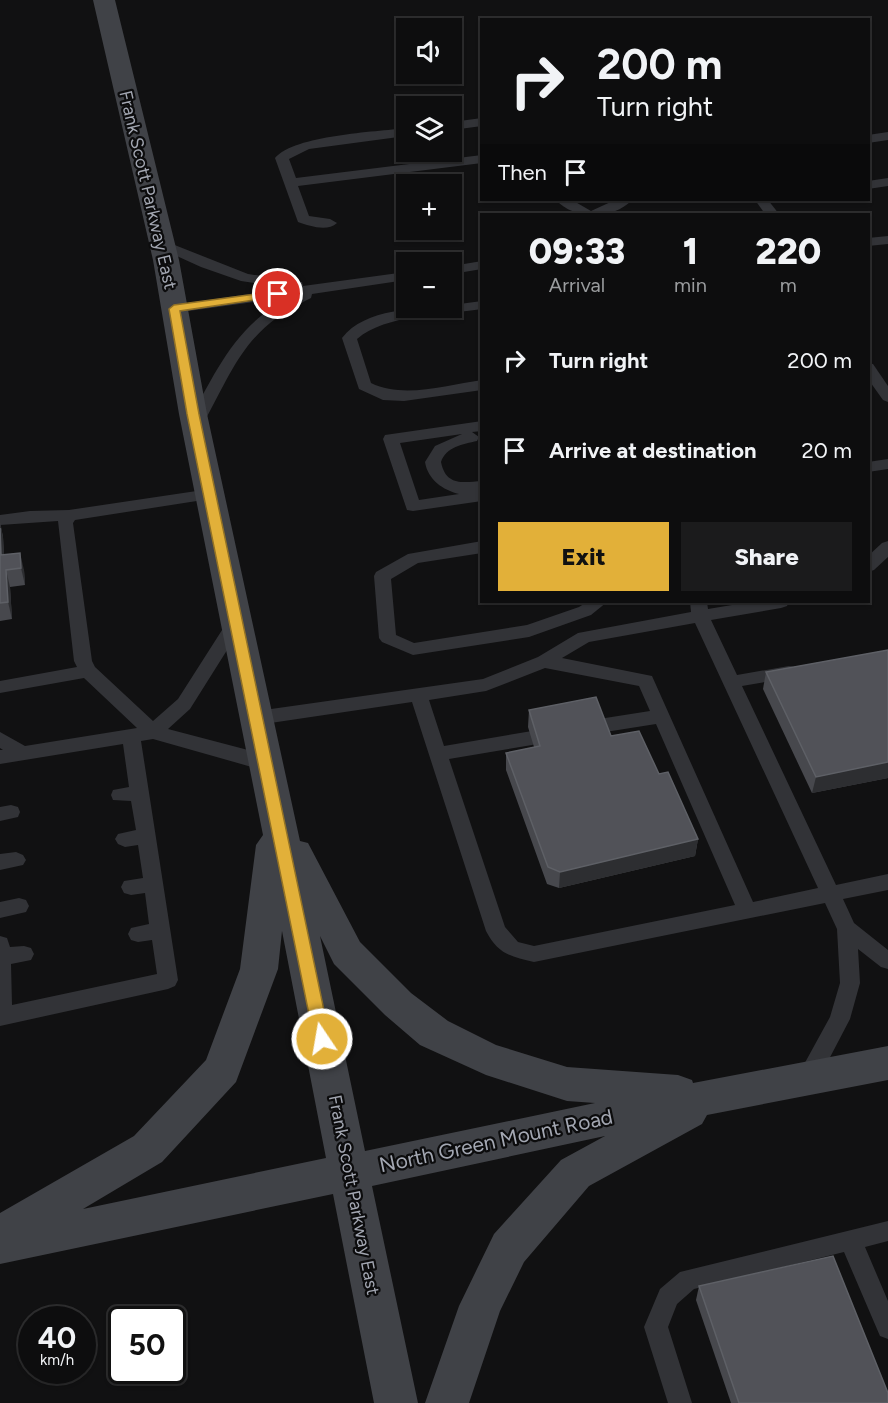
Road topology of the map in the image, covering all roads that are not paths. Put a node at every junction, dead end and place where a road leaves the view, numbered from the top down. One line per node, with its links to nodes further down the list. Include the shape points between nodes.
1 (104, 0): 18 (main road, Frank Scott Parkway East)
2 (480, 122): 3 (lane)
3 (462, 125)
4 (396, 133): 9 (lane, via 292,150 282,158)
5 (888, 136): 6 (lane)
6 (870, 139)
7 (480, 159): 9 (lane)
8 (888, 182): 10 (lane)
9 (291, 183): 15 (lane, via 303,219)
10 (870, 185)
11 (565, 201): 13 (lane)
12 (623, 201): 14 (lane)
13 (584, 213)
14 (597, 213)
15 (330, 223)
16 (888, 240): 17 (lane)
17 (870, 242)
18 (162, 244): 22 (lane, via 246,278); 24 (main road, Frank Scott Parkway East)
19 (480, 265): 20 (lane)
20 (462, 268)
21 (396, 277): 22 (lane)
22 (319, 288): 24 (lane); 28 (lane, via 272,312 255,326)
23 (480, 305): 26 (lane, via 381,319 363,326 349,338 364,386 383,395 404,396)
24 (174, 309): 28 (main road, Frank Scott Parkway East)
25 (878, 375): 27 (lane)
26 (480, 385)
27 (888, 397)
28 (195, 424): 34 (main road, Frank Scott Parkway East)
29 (480, 426): 35 (lane, via 391,439 413,506)
30 (480, 435): 33 (lane, via 444,446 432,463 434,472 444,481 461,489)
31 (888, 464): 32 (lane)
32 (870, 467)
33 (480, 486)
34 (210, 494): 36 (lane); 44 (main road, Frank Scott Parkway East)
35 (480, 496)
36 (69, 515): 37 (lane); 47 (lane, via 65,523 83,661)
37 (0, 520)
38 (480, 547): 41 (lane, via 414,558 382,576 388,638 413,649 529,631)
39 (888, 547): 40 (lane)
40 (870, 564)
41 (597, 603)
42 (767, 603): 43 (lane)
43 (699, 608): 45 (lane, via 585,637); 48 (lane)
44 (237, 620): 52 (main road, Frank Scott Parkway East); 54 (lane, via 183,704)
45 (544, 661): 50 (lane, via 486,685); 51 (lane, via 646,681)
46 (810, 668): 48 (lane)
47 (88, 671): 49 (lane); 54 (lane)
48 (731, 682): 68 (lane)
49 (0, 687)
50 (419, 697): 52 (lane); 59 (lane)
51 (661, 716): 53 (lane); 69 (lane)
52 (257, 718): 61 (main road, Frank Scott Parkway East)
53 (599, 726)
54 (153, 732): 55 (lane); 61 (lane)
55 (130, 736): 58 (lane); 63 (lane, via 130,794)
56 (531, 738): 59 (lane)
57 (0, 739): 58 (lane)
58 (24, 754): 60 (lane)
59 (438, 754): 69 (lane, via 496,931 512,949 534,954)
60 (0, 758)
61 (266, 764): 62 (main road, Frank Scott Parkway East)
62 (277, 819): 80 (main road, via 347,952 398,1004 434,1033 486,1058 567,1084); 81 (main road, Frank Scott Parkway East); 83 (main road, via 259,969 222,1070 148,1149)
63 (146, 836): 64 (lane); 66 (lane)
64 (125, 839)
65 (888, 882): 68 (lane)
66 (153, 884): 67 (lane); 71 (lane)
67 (131, 887)
68 (830, 893): 69 (lane); 70 (lane)
69 (747, 911)
70 (847, 929): 76 (lane); 79 (lane, via 850,983 840,1019)
71 (160, 930): 72 (lane); 77 (lane, via 168,980)
72 (138, 934)
73 (0, 944): 75 (lane)
74 (24, 954): 75 (lane)
75 (0, 957): 77 (lane)
76 (888, 961)
77 (1, 1016)
78 (888, 1064): 79 (main road, North Green Mount Road)
79 (807, 1079): 80 (main road, North Green Mount Road)
80 (719, 1095): 81 (main road, North Green Mount Road); 88 (main road, via 575,1173 508,1248 480,1306)
81 (349, 1171): 85 (main road, North Green Mount Road); 87 (main road, Frank Scott Parkway East)
82 (888, 1231): 84 (lane)
83 (0, 1235)
84 (850, 1240): 86 (lane); 89 (lane, via 688,1280 668,1297 656,1328)
85 (0, 1245)
86 (888, 1328)
87 (396, 1403)
88 (447, 1403)
89 (680, 1403)

